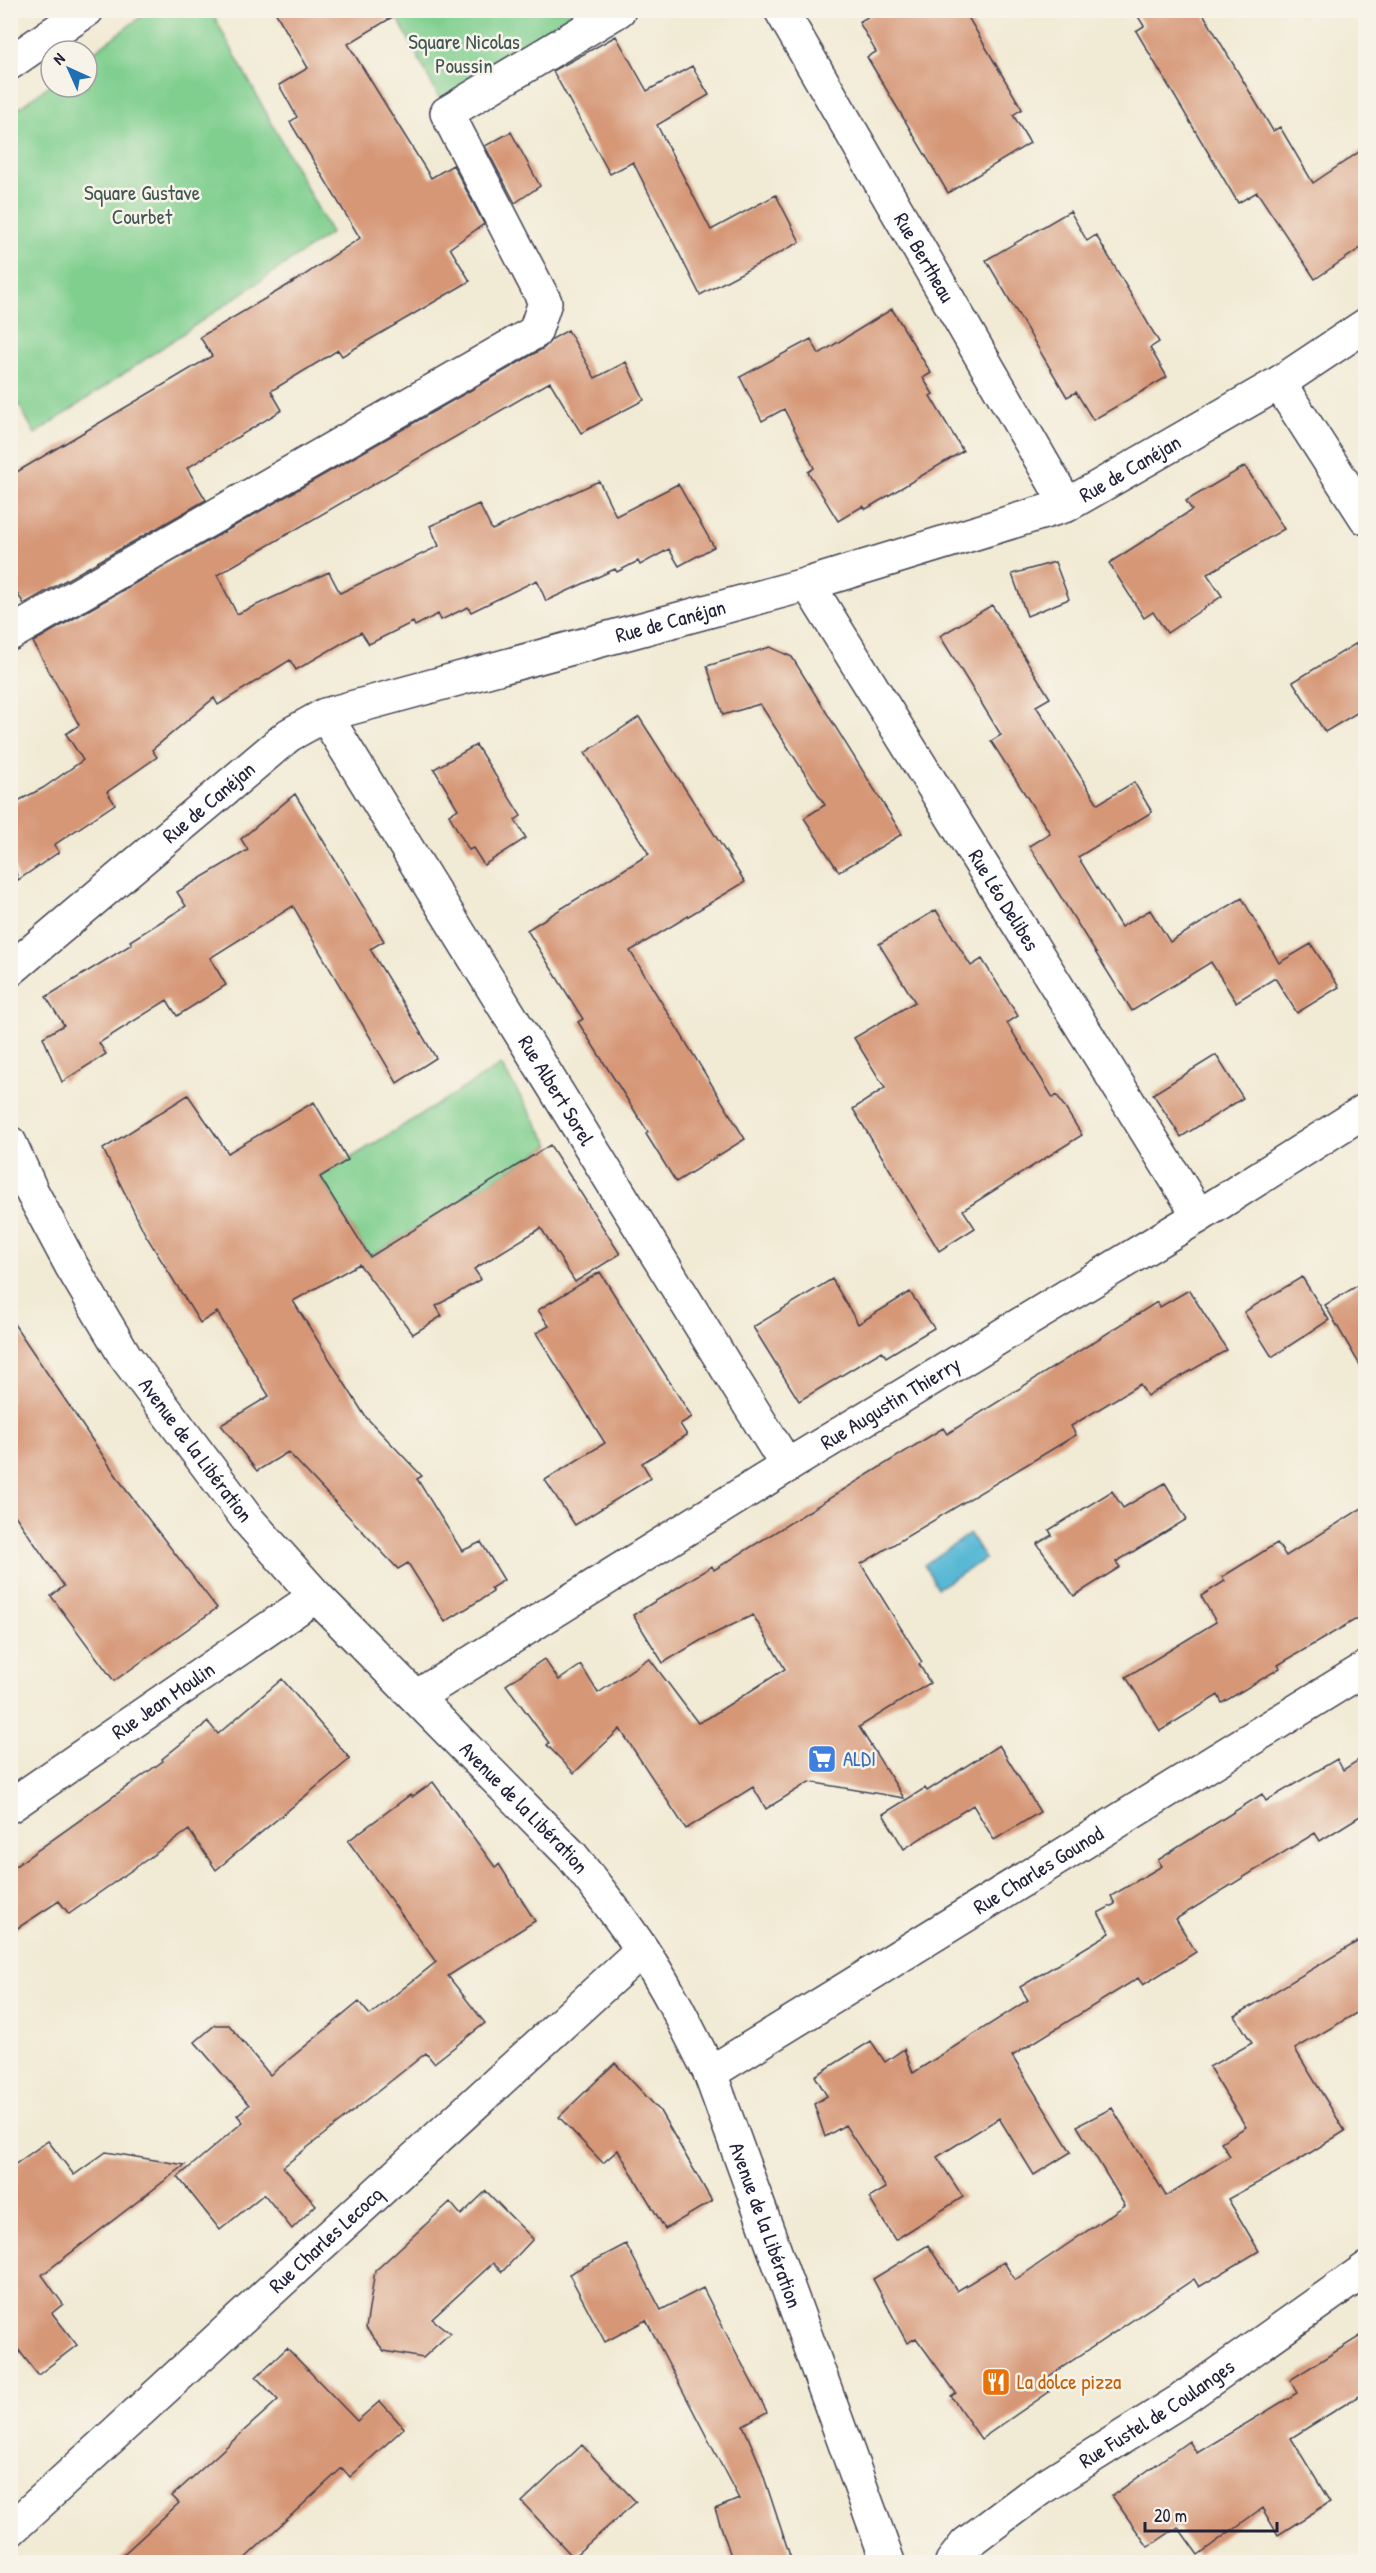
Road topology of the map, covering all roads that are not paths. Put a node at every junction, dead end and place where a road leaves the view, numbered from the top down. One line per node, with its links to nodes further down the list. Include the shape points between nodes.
1 (87, 10): 4 (street)
2 (619, 10): 10 (street, via 447,112 545,302 535,332)
3 (782, 11): 7 (street, Rue Bertheau)
4 (10, 63)
5 (1365, 325): 6 (street, Rue de Canéjan)
6 (1279, 383): 7 (street, Rue de Canéjan); 8 (street)
7 (1067, 505): 9 (street, Rue de Canéjan)
8 (1365, 518)
9 (808, 584): 11 (street, Rue de Canéjan); 15 (street, Rue Léo Delibes)
10 (10, 634)
11 (325, 715): 12 (street, Rue de Canéjan, via 289,735); 16 (street, Rue Albert Sorel)
12 (10, 969)
13 (1365, 1110): 15 (street, Rue Augustin Thierry)
14 (10, 1143): 17 (street, Avenue de la Libération, via 71,1265 125,1356 248,1520)
15 (1199, 1216): 16 (street, Rue Augustin Thierry)
16 (787, 1466): 19 (street, Rue Augustin Thierry)
17 (316, 1596): 19 (street, Avenue de la Libération); 20 (street, Rue Jean Moulin)
18 (1365, 1668): 22 (street, Rue Charles Gounod)
19 (416, 1697): 21 (street, Avenue de la Libération, via 572,1856)
20 (10, 1806)
21 (642, 1950): 22 (street, Avenue de la Libération); 24 (street, Rue Charles Lecocq)
22 (710, 2073): 25 (street, Avenue de la Libération)
23 (1365, 2269): 26 (street, Rue Fustel de Coulanges, via 1180,2401 1038,2490 966,2544)
24 (10, 2530)
25 (888, 2562)
26 (952, 2562)

